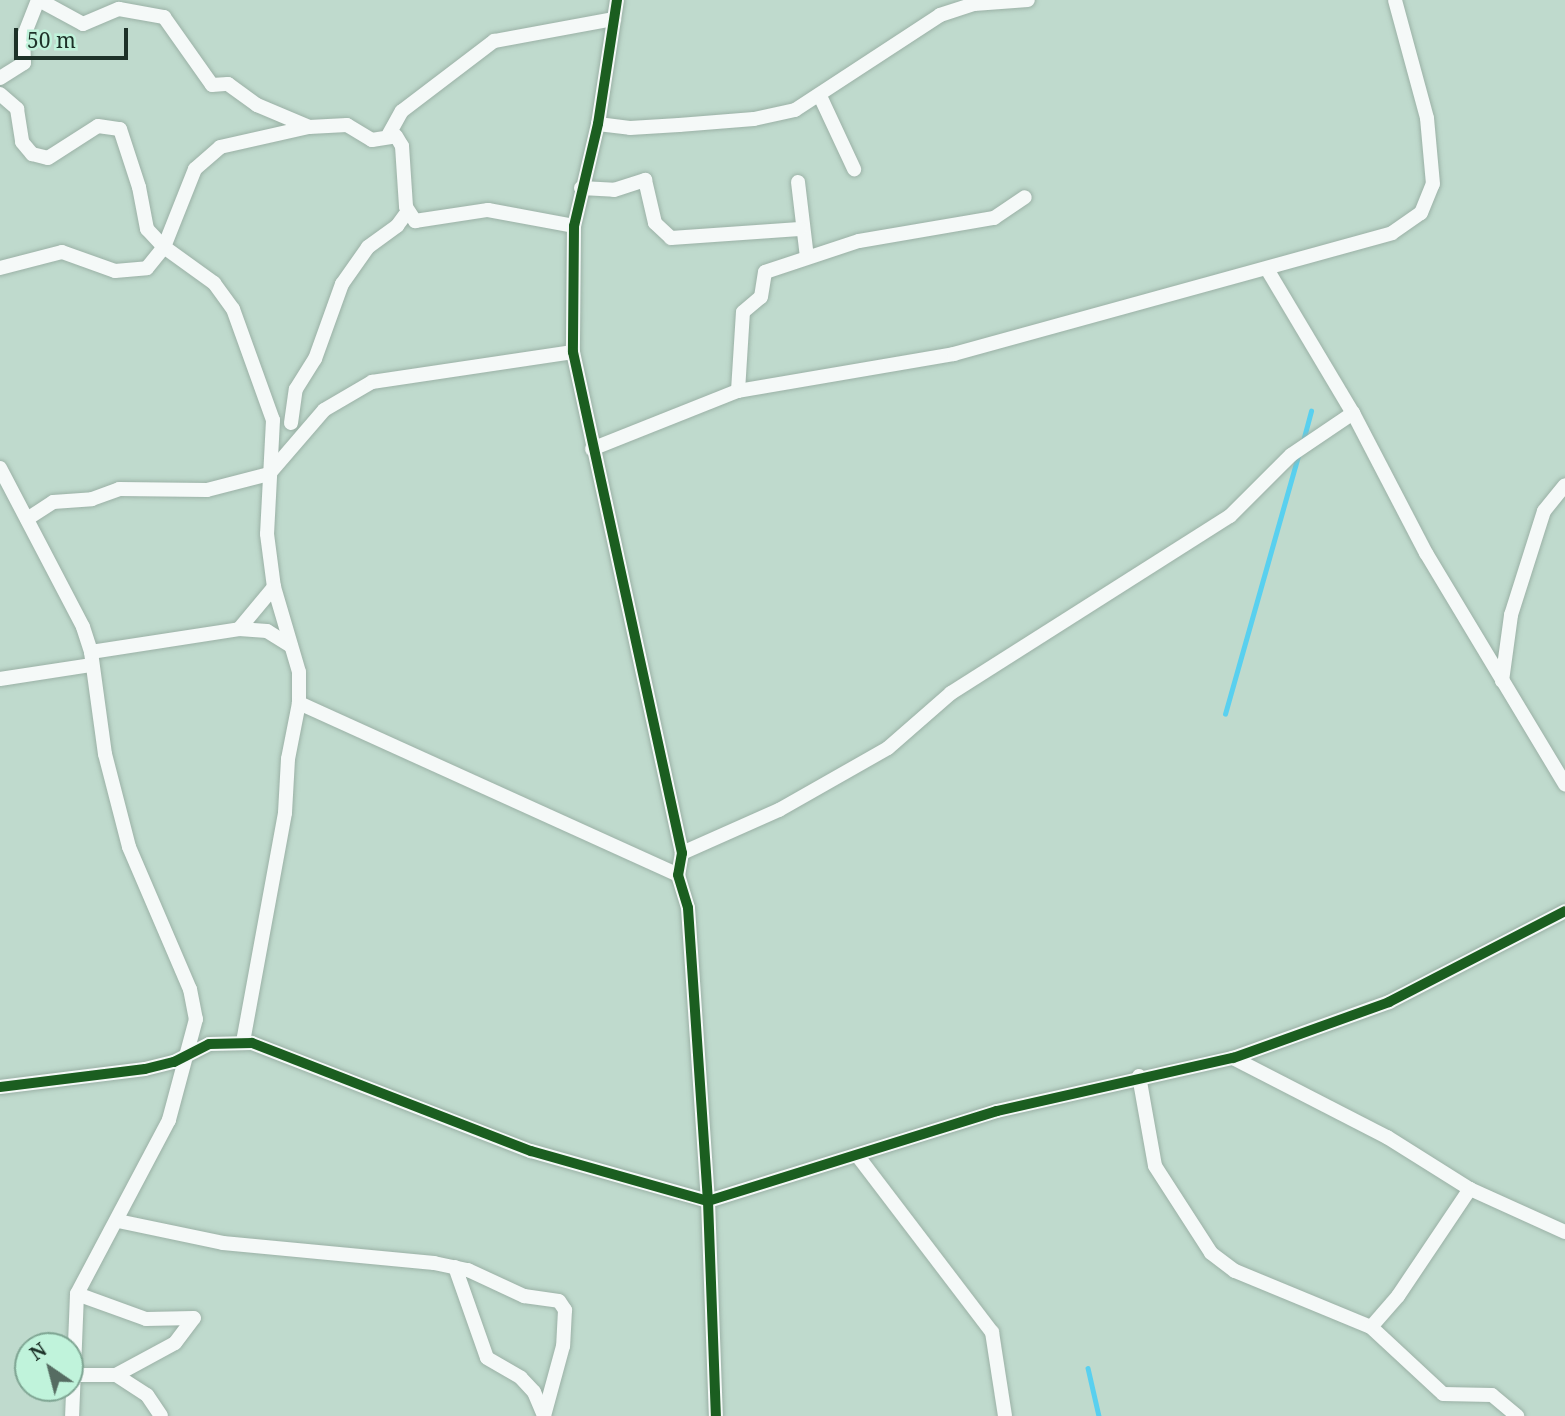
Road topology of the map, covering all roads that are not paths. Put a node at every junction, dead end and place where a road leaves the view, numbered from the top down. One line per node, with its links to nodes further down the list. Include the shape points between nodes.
1 (39, 0): 6 (street, via 23,38 24,63); 10 (street, via 83,24 119,9 164,17 212,85 229,84 257,105)
2 (617, 0): 5 (street)
3 (1028, 0): 8 (street, via 974,4 940,15 856,67)
4 (1395, 0): 22 (street, via 1427,118 1433,184 1429,198 1421,213 1392,233)
5 (614, 19): 9 (street); 11 (street, via 494,41 402,111)
6 (0, 78)
7 (0, 94): 19 (street, via 17,109 22,142 33,154 48,158 98,126 120,129 147,229)
8 (820, 96): 9 (street, via 795,110 754,119 630,128); 12 (street)
9 (598, 124): 14 (street)
10 (309, 127): 11 (street, via 347,125 372,140); 19 (street, via 219,147 195,169)
11 (389, 134): 16 (street, via 401,142)
12 (854, 169)
13 (798, 183): 18 (street)
14 (581, 188): 17 (street); 18 (street, via 614,190 645,180 655,223 671,238)
15 (1025, 197): 20 (street, via 994,218 859,241)
16 (407, 212): 17 (street, via 415,221 426,221 488,210); 27 (street, via 397,226 368,247 342,284 315,359 296,389)
17 (574, 226): 23 (street)
18 (800, 229): 20 (street)
19 (164, 247): 21 (street, via 147,268 115,271 62,252); 26 (street, via 214,283 233,309)
20 (807, 257): 24 (street, via 765,272 761,298 743,312)
21 (0, 268)
22 (1267, 269): 24 (street, via 954,354); 25 (street)
23 (573, 352): 28 (street, via 372,382 324,410); 29 (street)
24 (738, 391): 29 (street)
25 (1353, 413): 39 (street, via 1426,552); 42 (street, via 1291,455 1230,516 951,693 888,748 779,810)
26 (273, 420): 27 (street); 31 (street)
27 (291, 423): 28 (street)
28 (308, 430): 31 (street)
29 (592, 449): 42 (street)
30 (0, 468): 33 (street)
31 (269, 474): 33 (street, via 207,490 119,489 92,499 53,502); 34 (street, via 267,534)
32 (1565, 485): 39 (street, via 1544,511 1511,615)
33 (27, 519): 37 (street, via 66,590)
34 (274, 587): 35 (street); 36 (street)
35 (239, 629): 36 (street, via 267,631); 37 (street)
36 (291, 646): 40 (street, via 299,672)
37 (92, 658): 38 (street); 46 (street, via 106,754 129,847 190,989 196,1019)
38 (0, 678)
39 (1502, 681): 41 (street)
40 (299, 703): 43 (street); 45 (street, via 288,759 285,813)
41 (1565, 785)
42 (682, 853): 43 (street)
43 (678, 875): 52 (street, via 688,908)
44 (1565, 911): 47 (street, via 1389,1002)
45 (243, 1042): 46 (street, via 209,1044); 52 (street, via 531,1151)
46 (187, 1055): 49 (street, via 145,1069); 53 (street, via 169,1120)
47 (1233, 1058): 48 (street); 51 (street, via 1387,1137)
48 (1139, 1076): 50 (street, via 997,1111); 57 (street, via 1155,1166 1211,1253 1235,1271)
49 (0, 1087)
50 (857, 1155): 52 (street); 64 (street, via 992,1332)
51 (1470, 1189): 54 (street); 57 (street, via 1398,1296)
52 (709, 1201): 63 (street)
53 (118, 1221): 55 (street, via 223,1242); 56 (street)
54 (1565, 1232)
55 (455, 1267): 62 (street, via 487,1358 521,1378 534,1392); 62 (street, via 524,1296 559,1301 565,1310 563,1346)
56 (78, 1294): 58 (street); 60 (street, via 146,1319 194,1318 175,1343)
57 (1371, 1327): 65 (street, via 1443,1394 1492,1395)
58 (76, 1332)
59 (84, 1375): 60 (street)
60 (116, 1375): 61 (street, via 147,1395)
61 (161, 1416)
62 (544, 1416)
63 (716, 1416)
64 (1004, 1416)
65 (1517, 1416)

